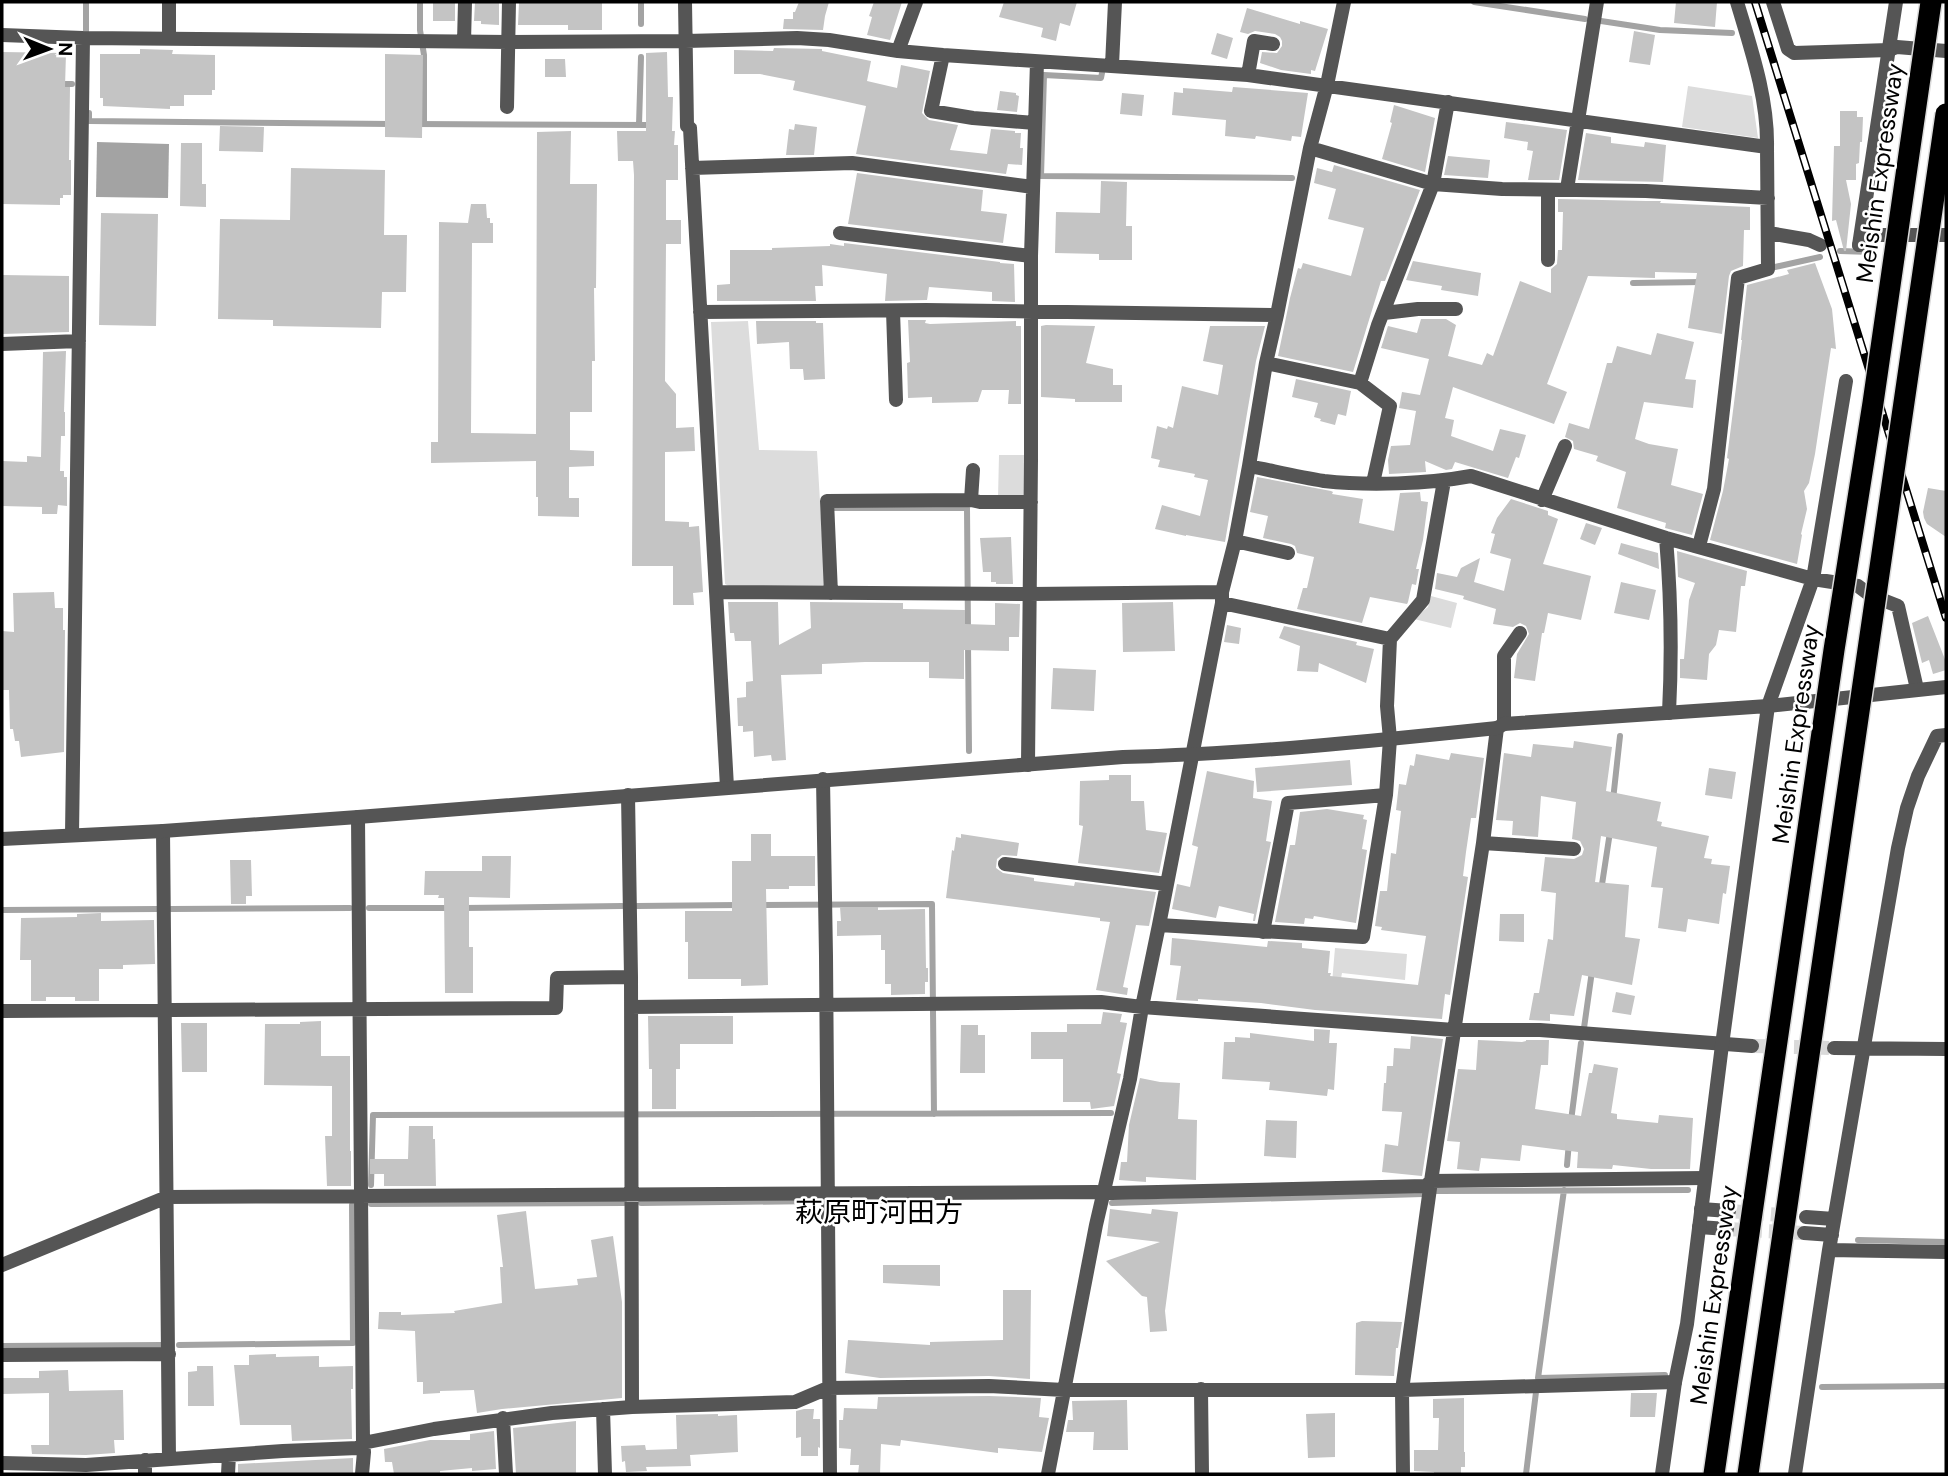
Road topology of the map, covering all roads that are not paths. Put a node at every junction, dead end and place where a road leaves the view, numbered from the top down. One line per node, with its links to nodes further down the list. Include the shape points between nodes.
1 (169, 2): 15 (street)
2 (465, 2): 17 (street)
3 (509, 2): 18 (street)
4 (685, 2): 16 (street)
5 (916, 2): 21 (street)
6 (1115, 2): 25 (street)
7 (1344, 2): 27 (street)
8 (1597, 2): 31 (street)
9 (1737, 2): 34 (street, via 1765,110)
10 (1773, 2): 20 (street, via 1788,49 1794,53)
11 (1896, 2): 20 (street)
12 (1931, 2): 156 (highway, Meishin Expressway, bridge)
13 (2, 35): 14 (street)
14 (83, 38): 15 (street); 53 (street)
15 (169, 39): 17 (street)
16 (686, 41): 18 (street); 21 (street, via 797,38); 35 (street)
17 (464, 42): 18 (street)
18 (509, 43): 29 (street)
19 (1273, 44): 26 (street, via 1254,41)
20 (1889, 50): 22 (street); 43 (street, via 1859,245 1869,235)
21 (898, 51): 23 (street)
22 (1946, 51)
23 (943, 55): 24 (street); 32 (street, via 931,111)
24 (1037, 62): 25 (street); 32 (street)
25 (1111, 65): 26 (street)
26 (1248, 75): 27 (street)
27 (1327, 85): 28 (street); 33 (street)
28 (1448, 102): 31 (street); 36 (street)
29 (507, 107)
30 (1946, 114): 157 (highway, bridge)
31 (1577, 121): 34 (street); 39 (street)
32 (1035, 123): 37 (street)
33 (1310, 148): 36 (street); 52 (street)
34 (1767, 148): 40 (street)
35 (692, 168): 37 (street, via 852,163); 49 (street)
36 (1433, 184): 38 (street); 51 (street)
37 (1033, 187): 45 (street)
38 (1548, 190): 39 (street); 46 (street)
39 (1567, 190): 40 (street)
40 (1768, 198): 42 (street)
41 (839, 233): 45 (street)
42 (1769, 233): 44 (street); 69 (street, via 1768,270 1738,278 1714,489)
43 (1946, 235)
44 (1820, 246)
45 (1031, 256): 50 (street)
46 (1548, 260)
47 (1456, 309): 51 (street)
48 (893, 310): 49 (street); 50 (street); 58 (street)
49 (700, 312): 72 (street)
50 (1031, 312): 52 (street); 66 (street)
51 (1384, 313): 57 (street)
52 (1278, 315): 55 (street)
53 (79, 341): 54 (street); 93 (street)
54 (2, 344)
55 (1266, 363): 57 (street); 60 (street)
56 (1846, 381): 71 (street)
57 (1360, 383): 63 (street, via 1390,406)
58 (896, 400)
59 (1565, 446): 65 (street)
60 (1249, 466): 63 (street, via 1325,481); 68 (street)
61 (973, 470): 64 (street)
62 (1444, 481): 63 (street); 65 (street, via 1471,476); 77 (street, via 1423,600)
63 (1373, 483)
64 (971, 500): 66 (street); 73 (street, via 827,501)
65 (1542, 500): 67 (street)
66 (1031, 502): 74 (street)
67 (1666, 537): 69 (street); 81 (street)
68 (1235, 541): 70 (street); 75 (street)
69 (1699, 546): 71 (street)
70 (1289, 553)
71 (1813, 579): 79 (street, via 1858,586 1898,606); 80 (street)
72 (716, 592): 73 (street); 88 (street)
73 (831, 593): 74 (street)
74 (1030, 594): 75 (street); 86 (street)
75 (1222, 598): 77 (street); 85 (street)
76 (1520, 633): 82 (street, via 1504,656)
77 (1390, 639): 84 (street)
78 (1946, 687): 79 (street)
79 (1917, 689): 80 (street)
80 (1769, 706): 81 (street); 109 (street)
81 (1669, 713): 82 (street)
82 (1501, 726): 84 (street); 95 (street)
83 (1946, 735): 112 (street, via 1937,736 1907,808)
84 (1390, 739): 85 (street); 90 (street)
85 (1192, 755): 86 (street); 98 (street)
86 (1028, 765): 87 (street)
87 (822, 779): 88 (street); 102 (street)
88 (727, 787): 89 (street)
89 (628, 795): 91 (street); 101 (street)
90 (1386, 795): 100 (street, via 1288,803); 100 (street, via 1363,937)
91 (358, 817): 92 (street); 105 (street)
92 (163, 831): 93 (street); 106 (street)
93 (72, 835): 94 (street)
94 (2, 839)
95 (1483, 842): 96 (street); 108 (street)
96 (1574, 849)
97 (1005, 864): 98 (street)
98 (1167, 884): 99 (street)
99 (1159, 925): 100 (street); 104 (street)
100 (1263, 932)
101 (631, 977): 103 (street); 105 (street, via 557,978 556,1007)
102 (826, 1005): 103 (street); 104 (street, via 1101,1002); 117 (street)
103 (631, 1007): 119 (street)
104 (1142, 1007): 108 (street); 116 (street)
105 (359, 1008): 106 (street); 118 (street)
106 (166, 1009): 107 (street); 120 (street)
107 (2, 1010)
108 (1454, 1030): 109 (street, via 1540,1030); 115 (street)
109 (1722, 1045): 110 (street); 114 (street)
110 (1752, 1046)
111 (1834, 1048): 112 (street)
112 (1864, 1049): 113 (street); 124 (street)
113 (1946, 1049)
114 (1705, 1178): 115 (street); 121 (street)
115 (1431, 1181): 116 (street, via 1426,1186); 137 (street)
116 (1103, 1192): 117 (street); 138 (street)
117 (827, 1194): 119 (street); 135 (street)
118 (361, 1196): 119 (street); 120 (street); 142 (street)
119 (632, 1196): 139 (street)
120 (167, 1197): 131 (street); 132 (street)
121 (1701, 1209): 122 (street); 125 (street)
122 (1729, 1211)
123 (1806, 1217): 124 (street)
124 (1834, 1219): 128 (street)
125 (1699, 1227): 126 (street); 134 (street)
126 (1727, 1229)
127 (1804, 1233): 128 (street)
128 (1832, 1235): 129 (street)
129 (1829, 1250): 130 (street); 158 (street)
130 (1946, 1252)
131 (2, 1265)
132 (169, 1354): 133 (street); 144 (street)
133 (2, 1355)
134 (1675, 1382): 137 (street); 155 (street)
135 (828, 1388): 138 (street, via 989,1386); 139 (street, via 795,1402); 151 (street)
136 (1201, 1390): 137 (street); 138 (street); 153 (street)
137 (1402, 1390): 154 (street)
138 (1064, 1391): 152 (street)
139 (632, 1407): 140 (street)
140 (603, 1409): 141 (street); 150 (street)
141 (503, 1418): 142 (street); 149 (street)
142 (363, 1443): 143 (street, via 358,1448); 148 (street)
143 (229, 1455): 144 (street); 147 (street)
144 (169, 1459): 146 (street)
145 (2, 1463): 146 (street)
146 (145, 1467)
147 (228, 1474)
148 (362, 1474)
149 (506, 1474)
150 (605, 1474)
151 (830, 1474)
152 (1048, 1474)
153 (1202, 1474)
154 (1403, 1474)
155 (1662, 1474)
156 (1714, 1474)
157 (1748, 1474)
158 (1794, 1474)

